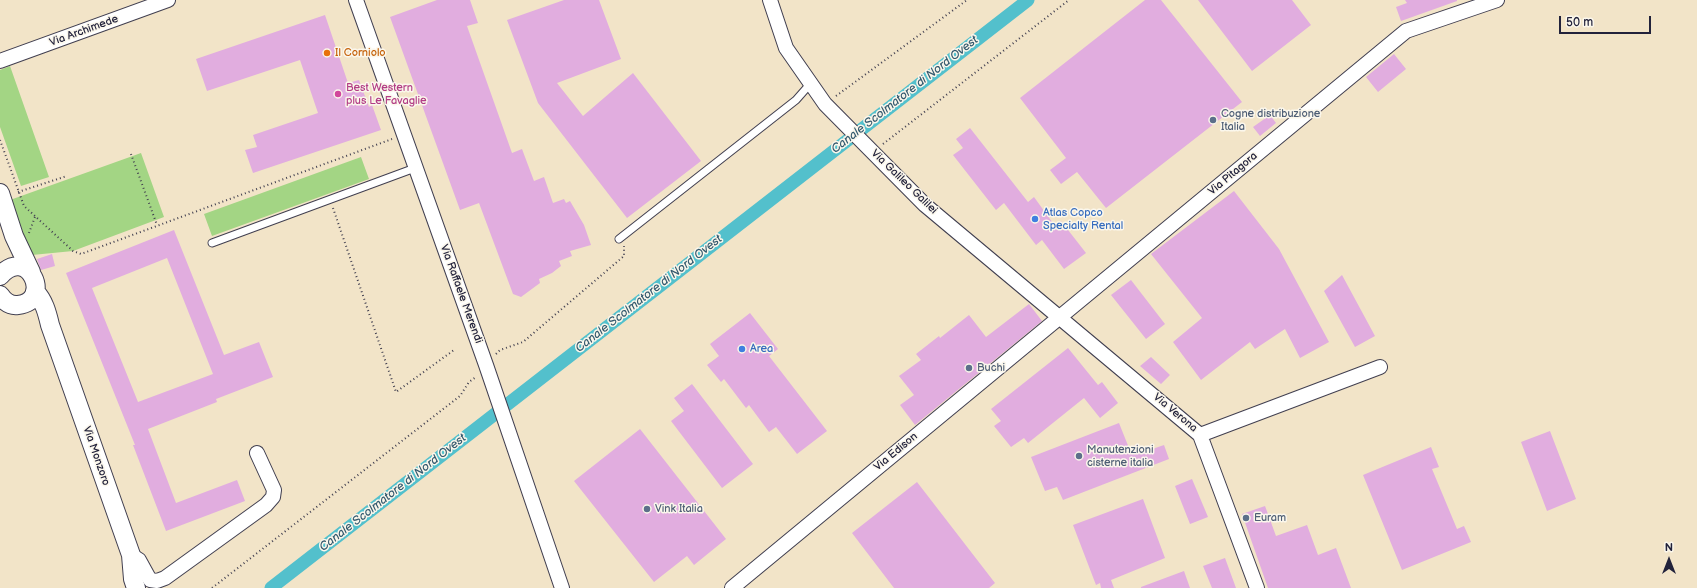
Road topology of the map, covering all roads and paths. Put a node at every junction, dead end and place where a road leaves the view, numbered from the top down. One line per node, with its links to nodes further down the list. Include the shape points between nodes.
1 (168, 0): 7 (street, Via Archimede)
2 (356, 0): 10 (street, Via Raffaele Merendi)
3 (770, 0): 8 (street, Via Galileo Galilei, via 786,48)
4 (967, 0): 9 (path)
5 (1069, 0): 12 (path)
6 (1497, 0): 27 (street, Via Pitagora, via 1406,31)
7 (0, 61)
8 (811, 84): 9 (street, Via Galileo Galilei); 21 (lane, via 796,100)
9 (828, 107): 12 (street, Via Galileo Galilei)
10 (404, 135): 14 (street, Via Raffaele Merendi); 19 (path)
11 (0, 140): 16 (path)
12 (870, 150): 27 (street, Via Galileo Galilei, via 925,205)
13 (131, 154): 19 (path)
14 (415, 168): 18 (lane); 31 (street, Via Raffaele Merendi)
15 (67, 176): 16 (path)
16 (18, 192): 19 (path, via 24,206 73,251 80,254)
17 (0, 193): 20 (street)
18 (330, 199): 22 (lane); 29 (path, via 396,392)
19 (157, 225)
20 (14, 236): 23 (street, via 15,259); 24 (street, Via Monzoro)
21 (619, 240): 31 (path, via 624,245 624,256 523,342 500,350)
22 (212, 242)
23 (5, 272): 24 (street, via 21,267)
24 (31, 272): 25 (street, Via Monzoro, via 36,284)
25 (35, 291): 26 (street, via 30,300); 28 (street, Via Monzoro, via 41,298)
26 (6, 300): 28 (street, via 33,307)
27 (1061, 317): 32 (street, Via Verona); 38 (street, Via Edison)
28 (50, 325): 34 (street, Via Monzoro)
29 (454, 350)
30 (1380, 367): 32 (street)
31 (488, 370): 36 (path, via 469,382 460,396); 37 (street, Via Raffaele Merendi)
32 (1200, 435): 39 (street, Via Verona)
33 (257, 452): 34 (street, via 274,490 273,497 266,505 165,578 157,581 150,580 139,560)
34 (131, 555): 35 (street, Via Monzoro)
35 (136, 588)
36 (212, 588)
37 (562, 588)
38 (732, 588)
39 (1257, 588)

